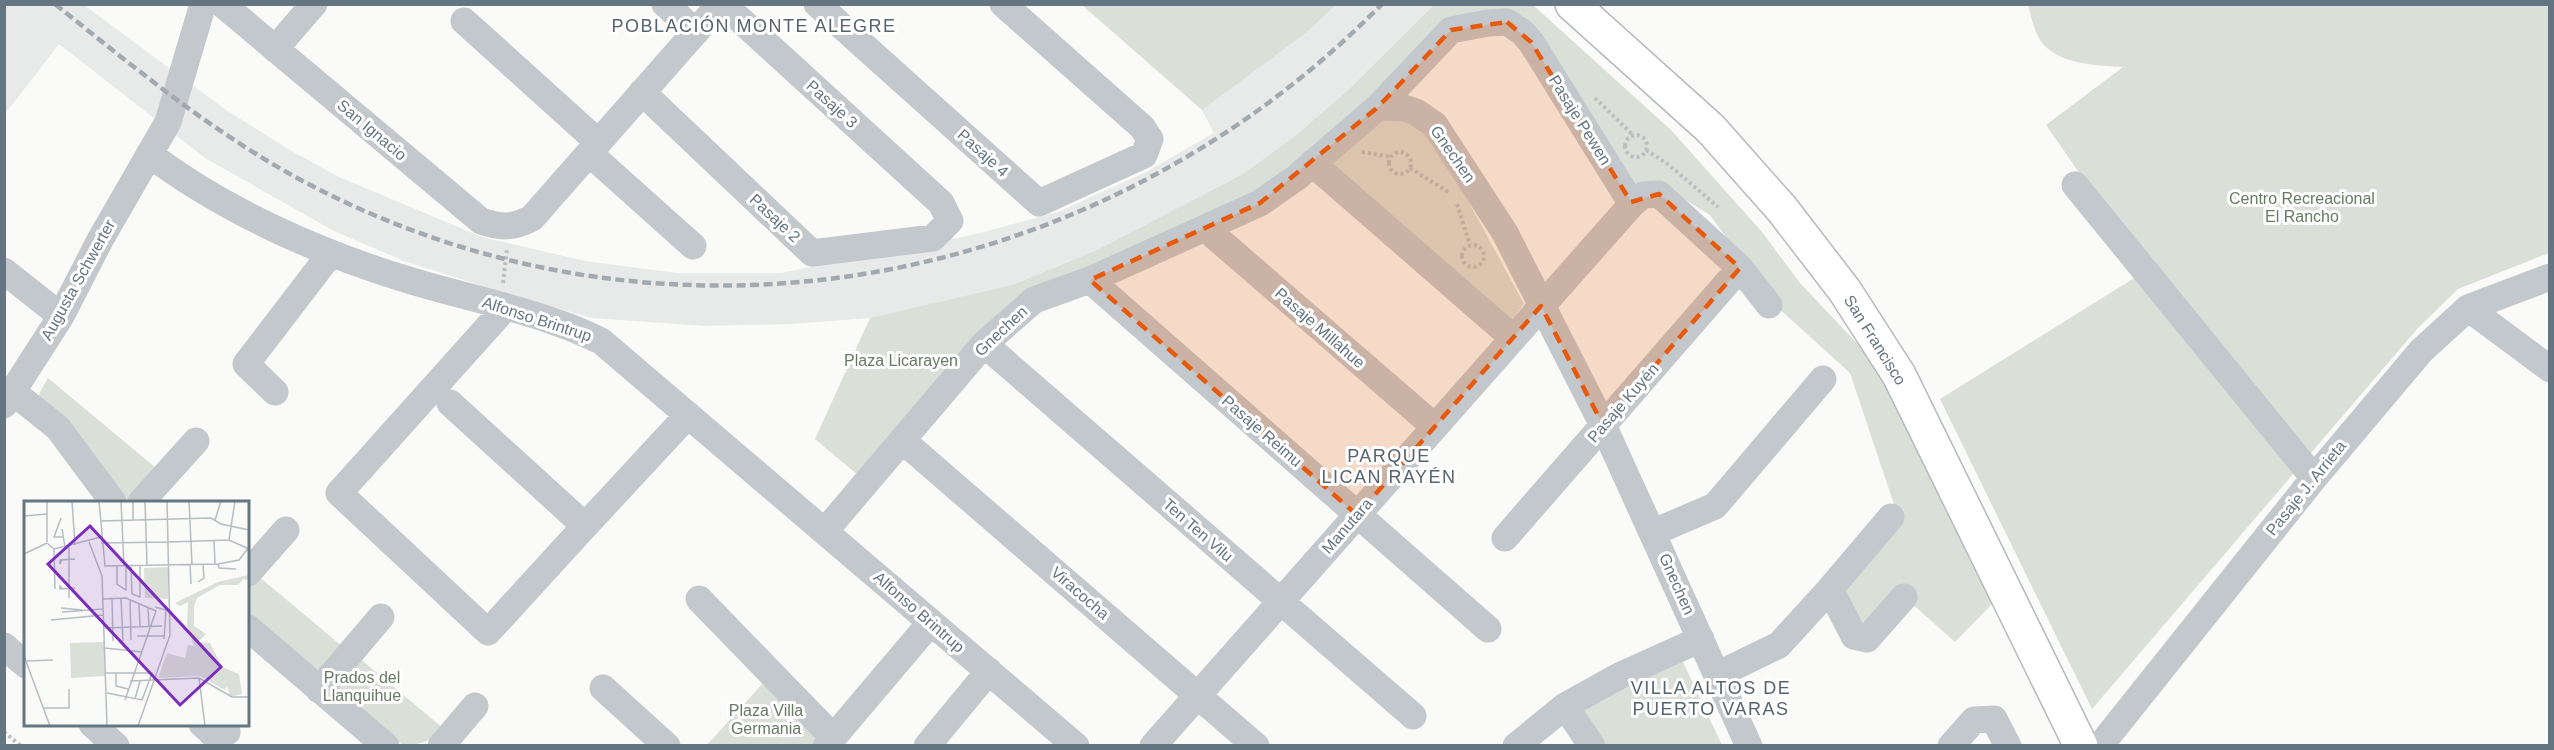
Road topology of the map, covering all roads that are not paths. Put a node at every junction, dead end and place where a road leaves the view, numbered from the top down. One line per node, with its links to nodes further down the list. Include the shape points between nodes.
1 (203, 4): 15 (street, via 168,122)
2 (222, 4): 11 (street, San Ignacio)
3 (314, 4): 11 (street)
4 (664, 4): 10 (street)
5 (722, 4): 10 (street); 18 (street, Pasaje 3)
6 (818, 4): 7 (street, Pasaje 4, via 1039,203 1144,155 1150,139 1142,127)
7 (1003, 4)
8 (1572, 4): 91 (main road, San Francisco, via 1711,129 1782,209 1845,291 1899,375)
9 (464, 21): 14 (street)
10 (696, 32): 12 (street)
11 (275, 49): 14 (street, San Ignacio, via 481,221 495,226 521,223)
12 (642, 92): 14 (street); 18 (street, Pasaje 2, via 812,253 933,238 950,221)
13 (1378, 107): 16 (street, Gnechen); 19 (street, Pasaje Pewen, via 1451,30 1506,22 1531,42); 28 (street, Gnechen, via 1416,112 1443,134 1505,233)
14 (594, 148): 21 (street)
15 (149, 154): 22 (street, Alfonso Brintrup, via 234,208); 31 (street, Augusta Schwerter)
16 (1312, 163): 20 (street, Gnechen, via 1260,203); 32 (street)
17 (2075, 185): 44 (street)
18 (941, 203)
19 (1632, 204): 23 (street, via 1643,195 1659,194); 28 (street, Manutara)
20 (1205, 228): 26 (street, Gnechen); 41 (street, Pasaje Millahue)
21 (693, 246)
22 (331, 253): 29 (street, Alfonso Brintrup); 36 (street, via 246,364)
23 (1740, 268): 27 (street); 40 (street, Pasaje Kuyén)
24 (4, 271): 31 (street)
25 (2550, 277): 30 (street, Pasaje J. Arrieta)
26 (1090, 280): 33 (street, Gnechen, via 1034,300); 47 (street, Pasaje Reimu)
27 (1769, 305)
28 (1542, 306): 32 (street, Manutara); 40 (street, Gnechen)
29 (503, 307): 39 (street, Alfonso Brintrup, via 555,321 601,341); 49 (street, via 339,493 488,632)
30 (2468, 308): 34 (street); 44 (street, Pasaje J. Arrieta, via 2421,351)
31 (61, 316): 37 (street, Augusta Schwerter)
32 (1513, 338): 41 (street, Manutara)
33 (984, 344): 43 (street, Gnechen); 58 (street, Ten Ten Vilu)
34 (2550, 369)
35 (1823, 379): 52 (street, via 1715,506)
36 (275, 392)
37 (9, 399): 45 (street, via 58,428)
38 (450, 403): 49 (street)
39 (688, 415): 49 (street); 51 (street, Alfonso Brintrup)
40 (1603, 425): 52 (street, Gnechen); 53 (street, Pasaje Kuyén)
41 (1434, 427): 47 (street, Manutara)
42 (196, 441): 46 (street)
43 (903, 441): 51 (street, Gnechen); 70 (street, Viracocha)
44 (2314, 478): 92 (street, Pasaje J. Arrieta)
45 (112, 501)
46 (142, 501)
47 (1357, 514): 58 (street, Manutara); 61 (street, Pasaje Reimu)
48 (1891, 517): 55 (street)
49 (585, 526)
50 (286, 530): 54 (street)
51 (825, 531): 60 (street, Alfonso Brintrup)
52 (1654, 532): 63 (street, Gnechen)
53 (1505, 538)
54 (249, 572)
55 (1830, 589): 56 (street, via 1854,636 1867,639); 67 (street, via 1779,645)
56 (1904, 597)
57 (699, 599): 77 (street)
58 (1281, 601): 70 (street, Manutara); 73 (street, Ten Ten Vilu)
59 (381, 617): 69 (street)
60 (931, 622): 66 (street, Alfonso Brintrup); 77 (street)
61 (1488, 629)
62 (250, 636): 69 (street)
63 (1701, 639): 67 (street, Gnechen); 72 (street, via 1619,676)
64 (4, 646): 65 (street)
65 (24, 663)
66 (989, 671): 82 (street); 83 (street, Alfonso Brintrup)
67 (1717, 675): 88 (street, Gnechen)
68 (603, 688): 81 (street)
69 (319, 690): 79 (street)
70 (1198, 695): 84 (street, Manutara); 85 (street, Viracocha)
71 (475, 706): 80 (street)
72 (1565, 706): 86 (street); 87 (street)
73 (1413, 716)
74 (94, 726): 78 (street)
75 (204, 726): 76 (street, via 217,738 227,732)
76 (226, 726)
77 (830, 741)
78 (116, 746)
79 (386, 746)
80 (441, 746)
81 (667, 746)
82 (927, 746)
83 (1076, 746)
84 (1153, 746)
85 (1256, 746)
86 (1515, 746)
87 (1593, 746)
88 (1749, 746)
89 (1952, 746): 90 (street, via 1974,720 1994,719)
90 (2008, 746)
91 (2081, 746)
92 (2100, 746)

